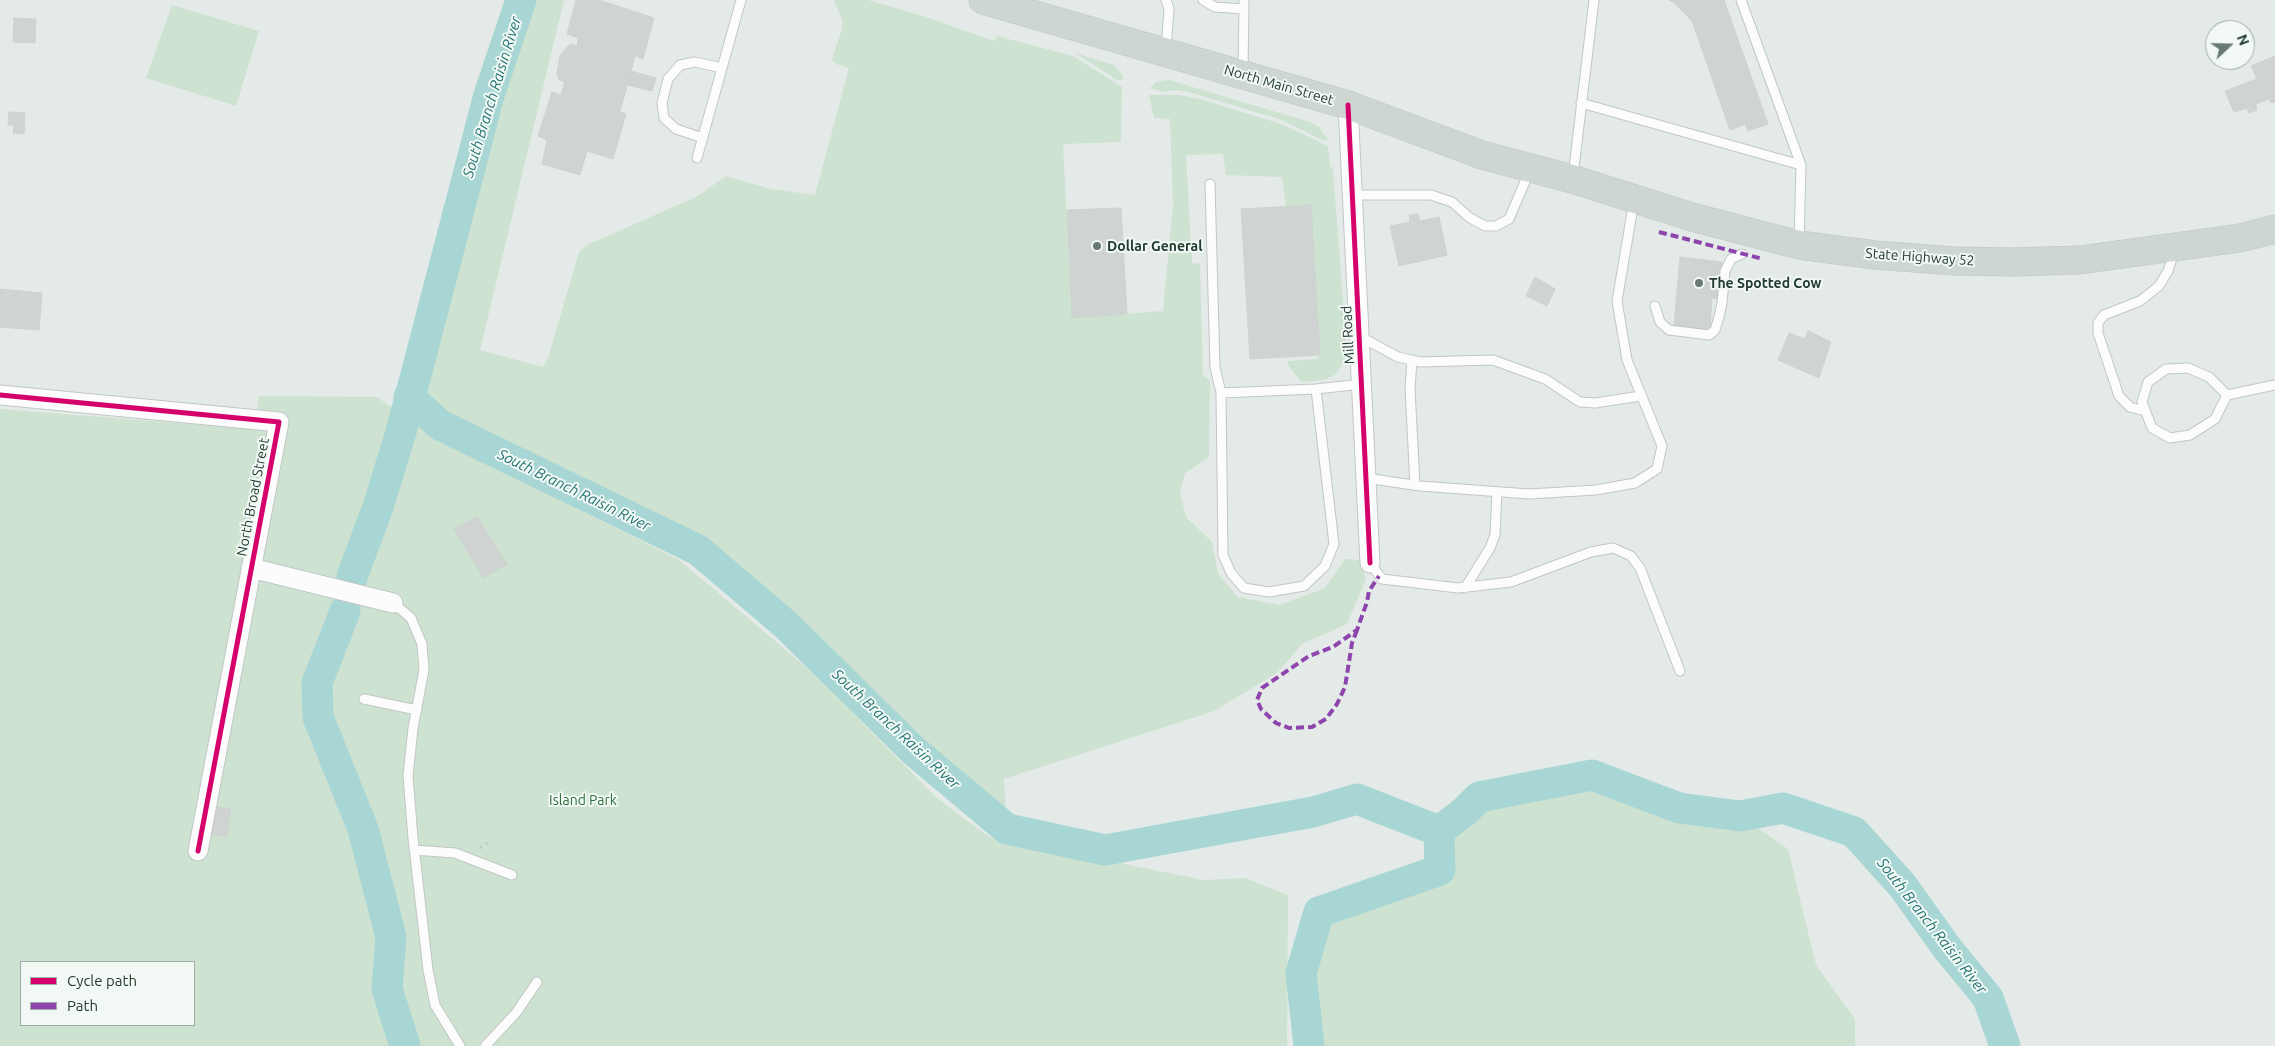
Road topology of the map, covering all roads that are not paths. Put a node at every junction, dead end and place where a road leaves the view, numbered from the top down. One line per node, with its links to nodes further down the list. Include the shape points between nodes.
1 (741, 0): 9 (lane)
2 (1166, 0): 8 (lane, via 1169,16)
3 (1203, 0): 7 (lane, via 1215,6)
4 (1594, 0): 11 (lane)
5 (1740, 0): 15 (lane)
6 (1000, 2): 8 (main road, North Main Street)
7 (1244, 5): 10 (lane)
8 (1166, 53): 10 (main road, North Main Street)
9 (722, 68): 13 (lane); 13 (lane, via 695,62 680,65 668,79 662,103 664,118 676,129)
10 (1242, 75): 12 (main road, North Main Street)
11 (1582, 103): 15 (lane); 17 (lane)
12 (1348, 105): 16 (main road, North Main Street, via 1482,154); 19 (street, Mill Road)
13 (703, 138): 14 (lane)
14 (698, 158)
15 (1801, 165): 22 (lane)
16 (1531, 168): 17 (main road, North Main Street); 19 (lane, via 1509,218 1496,226 1485,226 1452,202 1431,195)
17 (1572, 179): 20 (main road, State Highway 52)
18 (1210, 184): 31 (lane, via 1215,367)
19 (1352, 195): 26 (street, Mill Road)
20 (1635, 199): 22 (main road, State Highway 52); 34 (lane, via 1616,301 1627,360)
21 (2275, 229): 23 (main road, State Highway 52, via 2240,238)
22 (1800, 245): 23 (main road, State Highway 52, via 1875,255 2013,262 2080,260)
23 (2176, 246): 35 (lane, via 2168,271 2158,286 2140,300 2104,315 2098,323 2098,333 2119,396 2130,407)
24 (1742, 254): 25 (lane, via 1731,260 1725,271 1719,317 1715,330 1709,335 1669,330 1660,322)
25 (1655, 306)
26 (1359, 336): 27 (lane, via 1398,357); 28 (street, Mill Road)
27 (1412, 360): 34 (lane, via 1493,360 1546,379 1580,402); 37 (lane, via 1410,389)
28 (1362, 384): 30 (lane); 36 (street, Mill Road)
29 (2275, 385): 32 (lane)
30 (1316, 389): 31 (lane); 31 (lane, via 1334,544 1325,566 1304,586 1269,592 1244,588 1231,573 1223,555)
31 (1221, 393)
32 (2228, 395): 35 (lane, via 2215,419 2190,435 2170,438 2152,428); 35 (lane, via 2209,376 2188,368 2166,369 2148,382 2142,402)
33 (0, 396): 40 (street, North Broad Street, via 279,422)
34 (1641, 396): 38 (lane, via 1662,446 1657,468 1650,474 1635,483 1596,490 1529,494)
35 (2146, 411)
36 (1366, 478): 37 (lane); 39 (street, Mill Road)
37 (1415, 485): 38 (lane)
38 (1497, 492): 41 (lane, via 1495,535)
39 (1370, 563): 41 (lane, via 1382,579)
40 (251, 568): 42 (street, North Broad Street); 47 (street, North Broad Street)
41 (1465, 588): 43 (lane, via 1510,582 1591,552 1613,548 1631,556 1640,568)
42 (393, 603): 45 (lane, via 411,618 422,644 424,670)
43 (1680, 671)
44 (364, 698): 45 (lane)
45 (417, 710): 46 (lane, via 408,776)
46 (414, 850): 48 (lane, via 455,853); 50 (lane, via 435,1005)
47 (198, 852)
48 (512, 875)
49 (537, 982): 51 (lane, via 516,1013)
50 (460, 1046)
51 (485, 1046)

